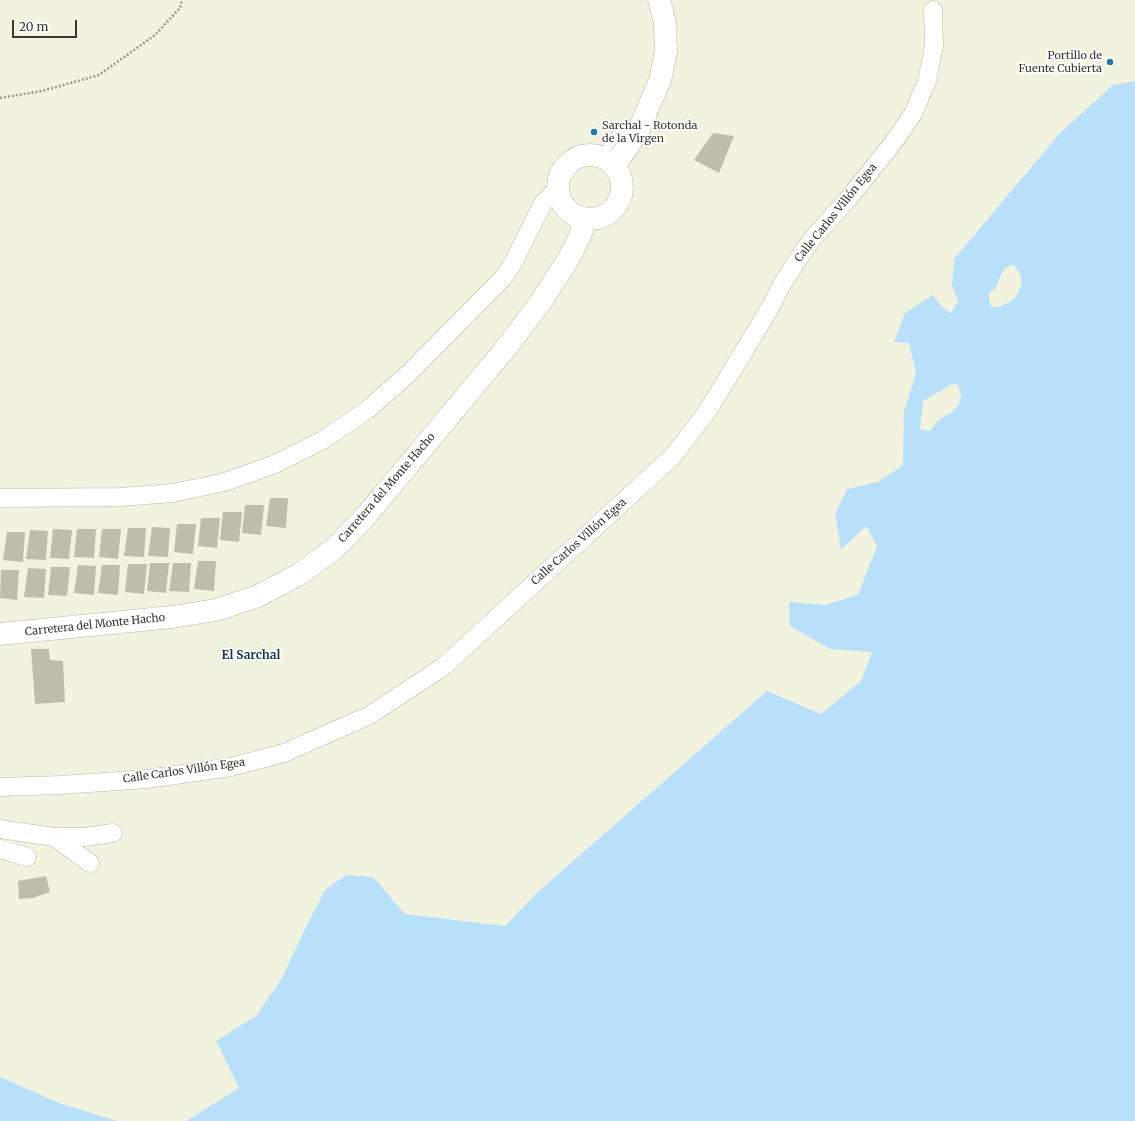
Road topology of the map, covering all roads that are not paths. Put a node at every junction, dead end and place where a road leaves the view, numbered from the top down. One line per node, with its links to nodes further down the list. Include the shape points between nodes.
1 (659, 0): 3 (main road, via 665,24 666,52 660,80 638,132)
2 (934, 10): 8 (street, Calle Carlos Villón Egea, via 934,46 927,81 913,114 893,143 796,262 707,412 673,456 443,667 368,716 284,753 231,767 147,779)
3 (612, 158): 4 (main road, via 591,155 571,160 558,178); 5 (main road, via 621,180 620,200 606,216)
4 (553, 196): 5 (main road); 6 (street, via 503,278 407,375 367,410 323,440 275,464 225,482 173,493 120,497)
5 (580, 224): 7 (main road, Carretera del Monte Hacho, via 568,258 540,303 501,354 365,517 334,549 298,575 258,596 216,610 172,617)
6 (0, 498)
7 (0, 634)
8 (0, 787)
9 (0, 829): 11 (street)
10 (112, 834): 11 (street)
11 (54, 837): 14 (street)
12 (0, 849): 13 (street)
13 (27, 857)
14 (90, 863)

